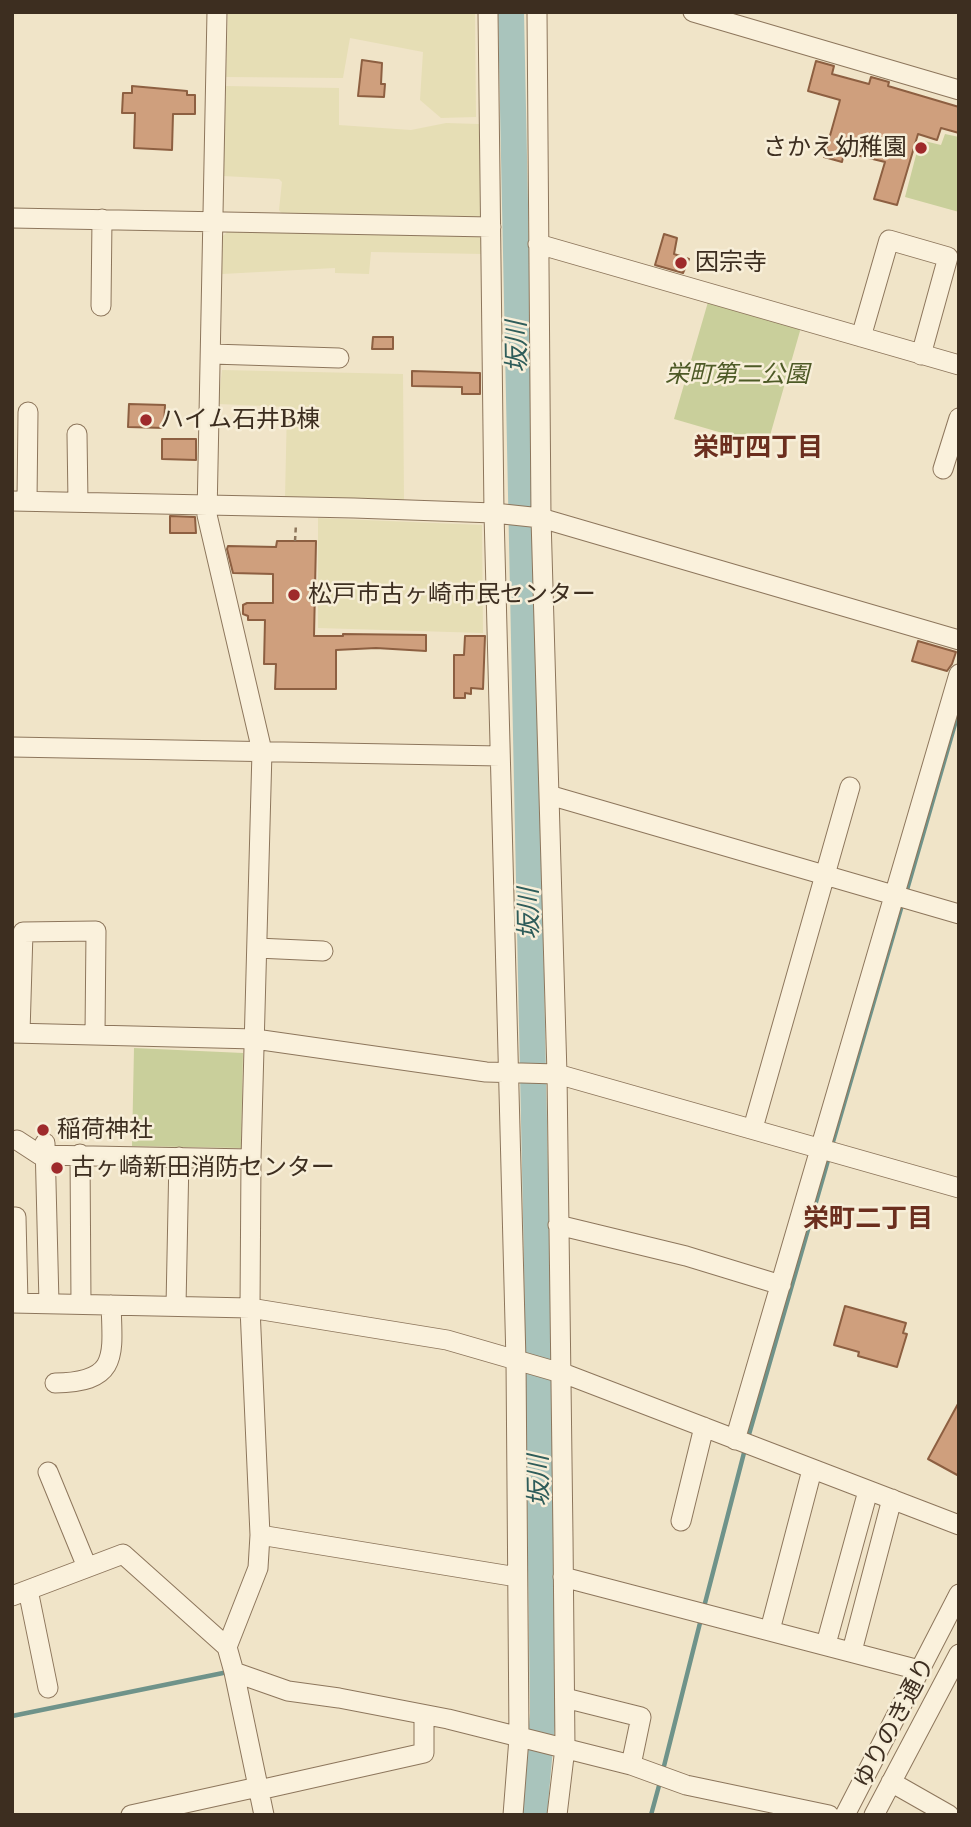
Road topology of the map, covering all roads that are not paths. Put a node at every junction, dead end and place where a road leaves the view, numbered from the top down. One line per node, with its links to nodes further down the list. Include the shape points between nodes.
1 (217, 12): 8 (street)
2 (488, 12): 9 (street)
3 (537, 12): 10 (street)
4 (693, 12): 5 (street)
5 (959, 90)
6 (12, 218): 7 (street)
7 (102, 219): 8 (street); 11 (street)
8 (215, 222): 9 (street); 13 (street)
9 (491, 228): 24 (street)
10 (538, 244): 12 (street); 25 (street)
11 (102, 306)
12 (861, 337): 14 (street); 14 (street, via 889,240 948,257)
13 (212, 354): 15 (street); 23 (street)
14 (921, 355): 16 (street)
15 (339, 358)
16 (959, 365)
17 (28, 412): 21 (street)
18 (959, 418): 20 (street)
19 (77, 433): 22 (street)
20 (943, 469)
21 (20, 501): 22 (street)
22 (78, 502): 23 (street)
23 (207, 505): 24 (street); 29 (street)
24 (498, 514): 25 (street); 30 (street)
25 (539, 518): 26 (street); 32 (street)
26 (959, 640)
27 (959, 674): 34 (street)
28 (12, 747): 29 (street)
29 (262, 751): 30 (street); 36 (street)
30 (500, 756): 41 (street)
31 (850, 786): 33 (street)
32 (549, 794): 33 (street); 42 (street)
33 (826, 875): 34 (street); 43 (street)
34 (900, 897): 35 (street); 45 (street)
35 (959, 914)
36 (257, 948): 37 (street); 40 (street)
37 (323, 951)
38 (16, 1033): 39 (street); 39 (street, via 23,932 96,931)
39 (95, 1034): 40 (street)
40 (255, 1039): 41 (street); 49 (street)
41 (509, 1074): 42 (street); 60 (street)
42 (558, 1074): 43 (street); 52 (street)
43 (753, 1128): 45 (street)
44 (17, 1140): 46 (street)
45 (827, 1150): 50 (street); 53 (street)
46 (43, 1151): 47 (street); 55 (street)
47 (80, 1154): 48 (street); 56 (street)
48 (179, 1157): 49 (street); 58 (street)
49 (251, 1159): 59 (street)
50 (959, 1188)
51 (12, 1217): 54 (street, via 16,1217)
52 (558, 1225): 53 (street); 61 (street)
53 (781, 1285): 64 (street)
54 (15, 1303): 55 (street)
55 (49, 1303): 56 (street)
56 (81, 1304): 57 (street)
57 (111, 1304): 58 (street); 62 (street, via 109,1361 91,1379)
58 (176, 1306): 59 (street)
59 (250, 1308): 60 (street, via 447,1340); 71 (street)
60 (518, 1362): 61 (street); 73 (street)
61 (558, 1373): 63 (street); 74 (street)
62 (55, 1383)
63 (704, 1427): 64 (street); 69 (street)
64 (743, 1443): 65 (street)
65 (812, 1470): 67 (street); 77 (street)
66 (48, 1472): 72 (street)
67 (867, 1491): 68 (street); 78 (street)
68 (892, 1499): 70 (street); 80 (street)
69 (681, 1521)
70 (959, 1525)
71 (260, 1535): 73 (street); 79 (street, via 258,1568)
72 (87, 1567): 75 (street); 79 (street, via 123,1554)
73 (517, 1577): 87 (street)
74 (563, 1577): 77 (street); 85 (street)
75 (20, 1593): 84 (street)
76 (959, 1594): 82 (street)
77 (770, 1630): 78 (street)
78 (826, 1644): 80 (street)
79 (227, 1647): 83 (street)
80 (852, 1651): 82 (street)
81 (959, 1654): 90 (street, ゆりのき通り)
82 (919, 1670): 97 (street)
83 (234, 1672): 86 (street, via 288,1691); 91 (street)
84 (48, 1688)
85 (565, 1698): 88 (street); 89 (street, via 641,1717)
86 (424, 1715): 87 (street); 91 (street, via 424,1754)
87 (522, 1738): 88 (street); 94 (street)
88 (561, 1747): 89 (street); 95 (street)
89 (631, 1765): 96 (street, via 686,1785)
90 (891, 1782): 98 (street, ゆりのき通り); 99 (street)
91 (258, 1788): 92 (street); 93 (street)
92 (131, 1815)
93 (264, 1815)
94 (513, 1815)
95 (557, 1815)
96 (829, 1815)
97 (845, 1815)
98 (874, 1815)
99 (949, 1815)

